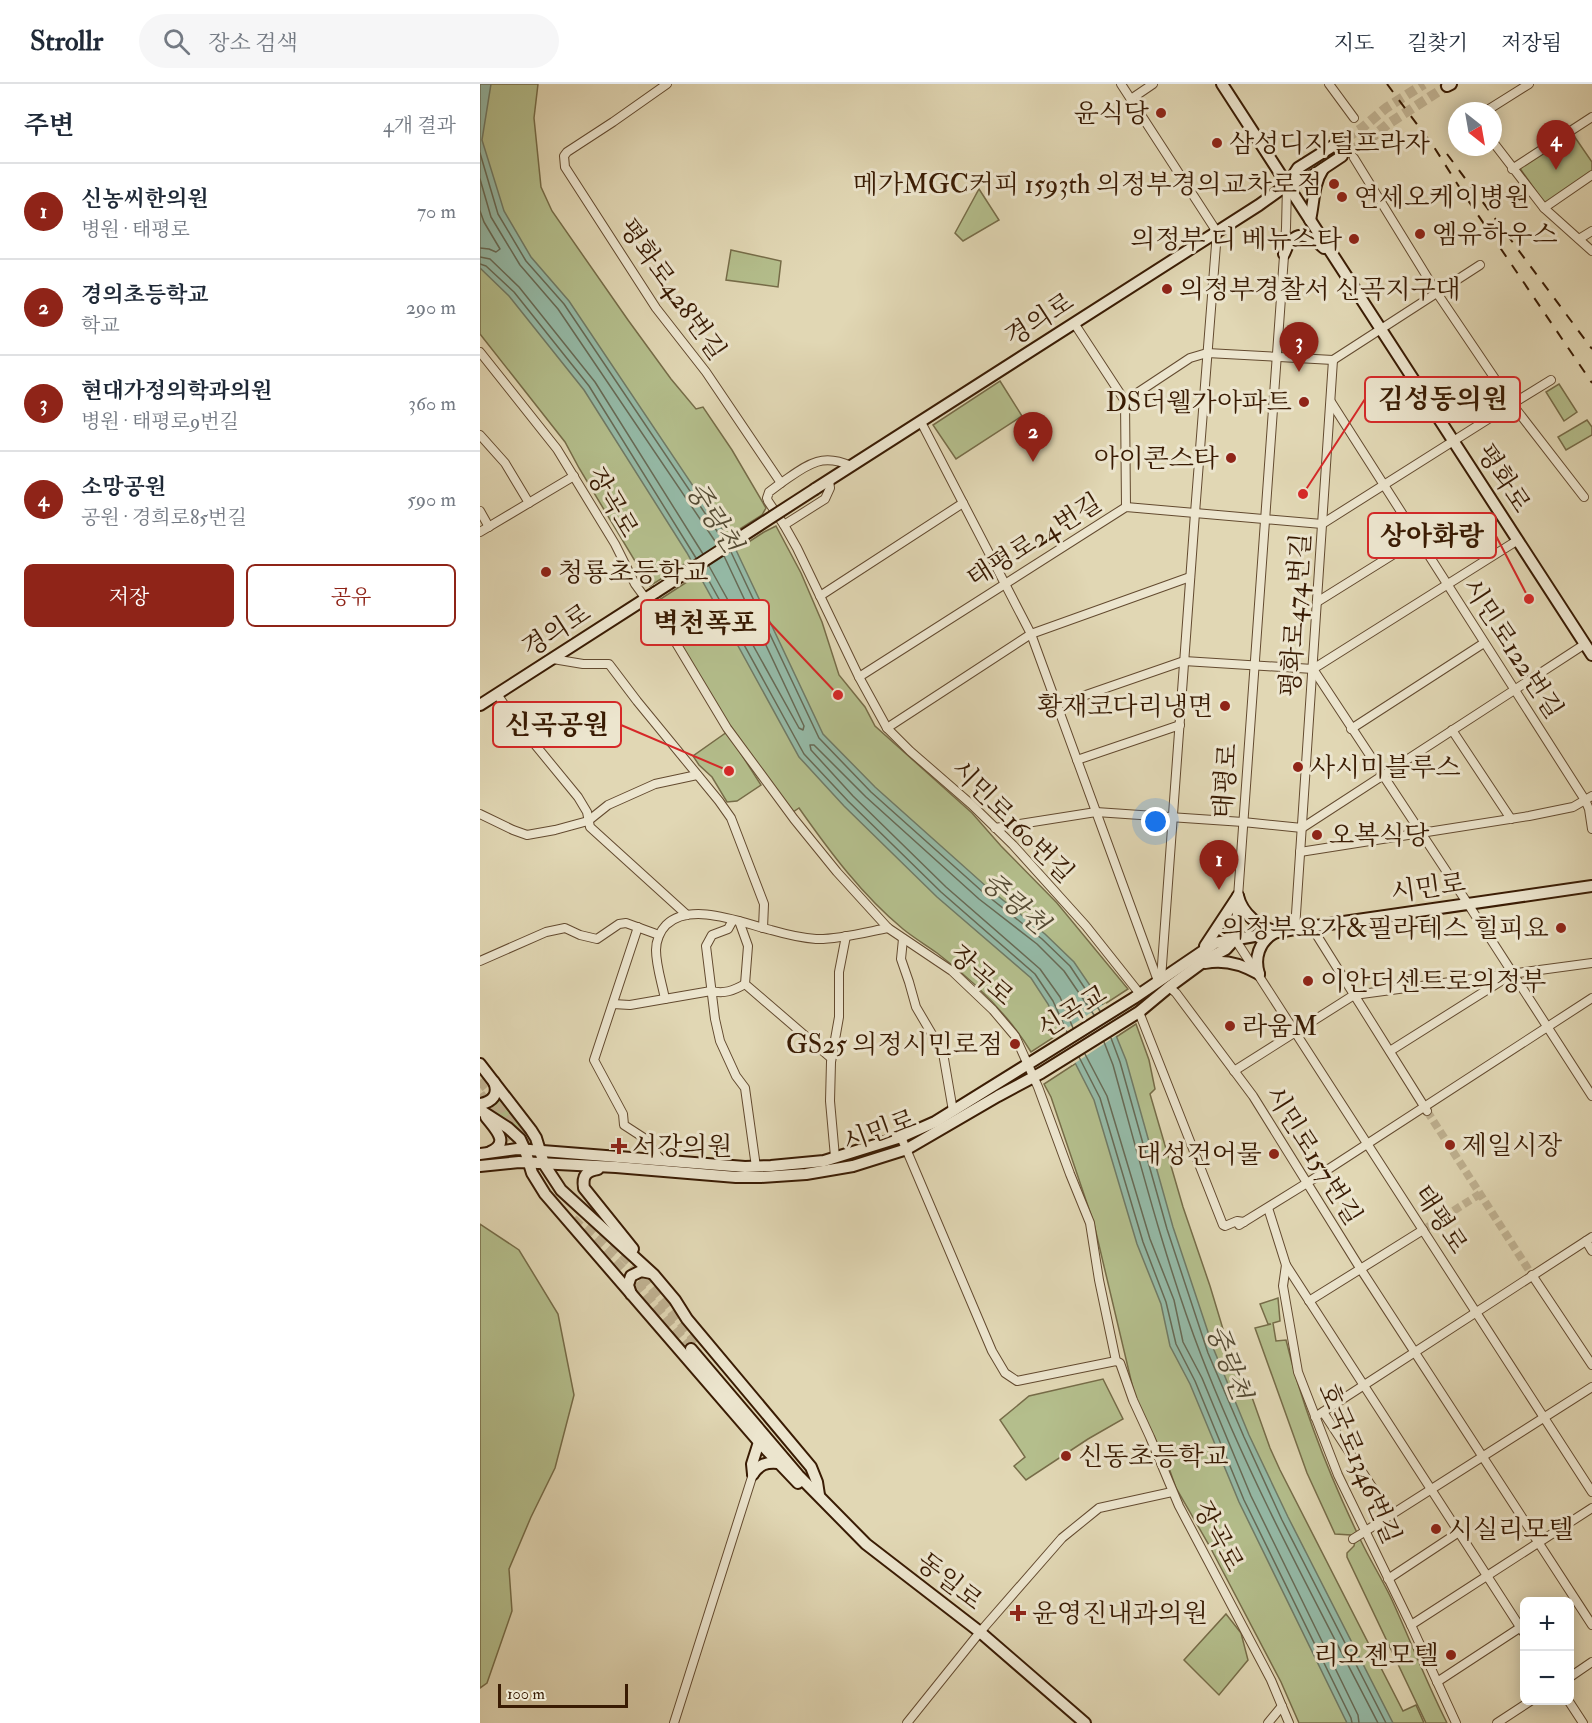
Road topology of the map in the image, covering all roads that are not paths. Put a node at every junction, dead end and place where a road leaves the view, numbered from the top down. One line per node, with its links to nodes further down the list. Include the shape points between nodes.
1 (667, 84): 45 (street, 평화로428번길, via 567,152 565,167 656,308 713,381)
2 (1121, 84): 7 (street)
3 (1153, 84): 7 (street)
4 (1222, 84): 18 (street, 평화로)
5 (1329, 84): 10 (street)
6 (1529, 84): 8 (street)
7 (1131, 99): 22 (street)
8 (1500, 102)
9 (1592, 117): 16 (street)
10 (1354, 118)
11 (1333, 146): 18 (street, 경의로, via 1298,168)
12 (1502, 155): 16 (street)
13 (1342, 156): 15 (street, 경의로)
14 (1354, 158): 28 (street)
15 (1324, 168): 18 (street, 경의로, via 1306,180); 20 (street, via 1316,184)
16 (1512, 169): 19 (street)
17 (1592, 175): 19 (street)
18 (1287, 185): 20 (street, 평화로); 22 (street, 경의로); 25 (street, 태평로)
19 (1544, 208): 23 (street)
20 (1310, 220): 26 (street, 평화로)
21 (1592, 231): 23 (street)
22 (1217, 232): 29 (street, 경의로); 32 (street)
23 (1579, 239): 24 (street)
24 (1592, 251)
25 (1284, 254): 26 (street, via 1292,239 1304,236); 33 (street, 태평로)
26 (1334, 258): 30 (street, 평화로)
27 (1480, 265): 28 (street)
28 (1437, 293): 30 (street); 38 (street)
29 (1074, 323): 36 (street); 39 (street, 경의로)
30 (1381, 329): 34 (street); 41 (street, 평화로)
31 (480, 352): 43 (street, 장곡로, via 557,448)
32 (1207, 353): 33 (street); 36 (street, via 1190,358); 52 (street)
33 (1277, 356): 34 (street); 53 (street, 태평로)
34 (1333, 360): 37 (street, 평화로474번길)
35 (1551, 380): 38 (street)
36 (1125, 400): 50 (street)
37 (1330, 402): 46 (street, 시민로122번길); 54 (street, 평화로474번길)
38 (1512, 404): 41 (street); 47 (street)
39 (921, 422): 42 (street, 경의로); 49 (street)
40 (480, 435): 48 (street, via 504,463)
41 (1453, 441): 46 (street); 59 (street, 평화로)
42 (851, 466): 44 (street, 경의로); 45 (street, via 826,459)
43 (574, 476): 48 (street); 64 (street, 장곡로)
44 (830, 480): 55 (street, via 825,498); 64 (street, 경의로, bridge)
45 (781, 483): 55 (street, 시민로160번길, via 767,498)
46 (1384, 485): 54 (street); 58 (street, 시민로122번길)
47 (1584, 497)
48 (529, 503): 56 (street)
49 (963, 503): 61 (street); 63 (street)
50 (1126, 507): 52 (street, 태평로24번길); 61 (street, 태평로24번길)
51 (480, 511): 56 (street)
52 (1195, 513): 53 (street, 태평로24번길); 60 (street)
53 (1265, 519): 54 (street, 태평로24번길); 72 (street, 태평로)
54 (1322, 524): 65 (street, 평화로474번길)
55 (784, 525): 63 (street, 시민로160번길)
56 (489, 527): 57 (street)
57 (480, 532)
58 (1418, 539): 62 (street, 시민로122번길); 65 (street)
59 (1518, 540): 62 (street); 68 (street, 평화로)
60 (1190, 577): 66 (street); 71 (street)
61 (1005, 583): 66 (street); 74 (street, 태평로24번길)
62 (1447, 584): 67 (street, 시민로122번길); 73 (street)
63 (820, 596): 74 (street, 시민로160번길)
64 (645, 599): 70 (street, 경의로); 106 (street, 장곡로, via 727,728 777,796)
65 (1317, 602): 73 (street, 평화로474번길)
66 (1031, 634): 78 (street); 80 (street)
67 (1484, 642): 75 (street, 시민로122번길); 81 (street)
68 (1585, 644): 69 (street, 평화로); 75 (street)
69 (1592, 655)
70 (553, 659): 76 (street, 경의로); 84 (street, via 609,664)
71 (1184, 661): 72 (street); 78 (street); 79 (street)
72 (1255, 666): 73 (street); 92 (street, 태평로)
73 (1312, 669): 81 (street); 94 (street, 평화로474번길)
74 (859, 677): 80 (street, 시민로160번길)
75 (1514, 689): 82 (street); 86 (street, 시민로122번길)
76 (497, 694): 77 (street, 경의로); 91 (street, via 578,797)
77 (480, 705)
78 (1057, 705): 83 (street)
79 (1180, 725): 83 (street); 89 (street)
80 (887, 728): 93 (street, 시민로160번길)
81 (1351, 729): 85 (street)
82 (1452, 730): 85 (street); 90 (street)
83 (1077, 760): 87 (street)
84 (697, 775): 91 (street, via 655,784 608,806); 105 (street, via 731,818 764,904)
85 (1383, 776): 94 (street); 96 (street)
86 (1588, 798): 90 (street, via 1572,807); 95 (street, 시민로122번길)
87 (1096, 812): 89 (street); 93 (street); 118 (street)
88 (480, 814): 91 (street, via 526,835)
89 (1173, 817): 92 (street); 118 (street)
90 (1510, 819): 96 (street)
91 (588, 821): 101 (street)
92 (1243, 822): 94 (street); 99 (street, 태평로)
93 (995, 828): 122 (street, 시민로160번길, via 1086,926)
94 (1302, 828): 97 (street, 평화로474번길)
95 (1592, 829)
96 (1421, 833): 97 (street); 100 (street)
97 (1300, 852): 107 (street, 평화로474번길)
98 (1592, 886): 100 (street, 시민로)
99 (1238, 896): 108 (street, via 1248,914 1266,928); 112 (street, 태평로); 113 (street)
100 (1468, 904): 103 (street, 시민로); 117 (street)
101 (687, 915): 102 (street); 109 (street, via 674,918)
102 (736, 920): 105 (street); 119 (street, via 748,946); 120 (street, via 728,929 712,935 706,946)
103 (1311, 926): 107 (street, 시민로); 121 (street)
104 (638, 927): 109 (street); 114 (street, via 619,924 597,939 565,928); 125 (street)
105 (763, 928): 110 (street, via 817,939)
106 (888, 928): 110 (street); 111 (street, 장곡로)
107 (1295, 929): 108 (street, 시민로)
108 (1280, 931): 112 (street, 시민로); 116 (street, via 1262,944 1256,963)
109 (659, 935): 124 (street, via 656,949)
110 (846, 936): 130 (street)
111 (903, 939): 131 (street, 장곡로, via 952,971 993,1010); 141 (street, via 901,959 916,1007 943,1053)
112 (1235, 939): 113 (street, 시민로, via 1215,943); 116 (street, 태평로)
113 (1201, 958): 116 (street); 118 (street, 시민로)
114 (480, 962)
115 (1592, 963): 117 (street)
116 (1259, 974): 128 (street, 태평로)
117 (1513, 974): 121 (street); 127 (street); 129 (street)
118 (1163, 982): 122 (street, 시민로); 126 (street, 시민로); 133 (street, 시민로157번길, via 1176,993)
119 (745, 984): 120 (street, via 727,992); 130 (street)
120 (711, 991): 124 (street); 153 (street, via 720,1041 745,1088)
121 (1354, 995): 128 (street); 129 (street)
122 (1137, 996): 131 (street, 신곡교)
123 (1592, 998): 127 (street)
124 (665, 999): 125 (street)
125 (613, 1004): 149 (street, via 594,1060 624,1114 624,1125 644,1138)
126 (1139, 1012): 134 (street, 시민로); 155 (street, via 1223,1225 1237,1221 1241,1224)
127 (1547, 1027): 136 (street); 139 (street)
128 (1295, 1031): 133 (street); 143 (street, 태평로)
129 (1390, 1052): 139 (street)
130 (831, 1058): 147 (street)
131 (1031, 1063): 134 (street, 장곡로); 141 (street, 시민로)
132 (480, 1064): 135 (street)
133 (1234, 1071): 154 (street, 시민로157번길)
134 (1038, 1075): 144 (street, 시민로); 168 (street, 장곡로, via 1090,1223)
135 (493, 1081): 138 (street, via 495,1095 491,1101); 146 (street, via 531,1130)
136 (1589, 1086): 137 (street)
137 (1592, 1096)
138 (480, 1104)
139 (1425, 1109): 143 (street)
140 (480, 1110): 145 (street, via 514,1133); 148 (street, via 501,1140 496,1149)
141 (953, 1112): 142 (street, 시민로)
142 (901, 1137): 144 (street); 147 (street, 시민로)
143 (1367, 1143): 154 (street); 156 (street, 태평로)
144 (907, 1149): 152 (street, 시민로, via 853,1166 761,1177); 168 (street, via 992,1351 1005,1373 1017,1381)
145 (525, 1150): 146 (street, 시민로); 148 (street, 시민로, via 511,1149); 150 (street)
146 (540, 1151): 149 (street, 시민로); 151 (street)
147 (835, 1157): 153 (street, 시민로)
148 (481, 1158): 150 (street, 시민로)
149 (661, 1160): 153 (street, 시민로)
150 (528, 1163): 151 (street, 시민로); 163 (street, via 545,1194)
151 (544, 1164): 152 (street, 시민로); 161 (street, via 569,1198)
152 (616, 1167): 161 (street, via 588,1172 584,1188)
153 (756, 1167)
154 (1307, 1183): 155 (street); 160 (street, 시민로157번길)
155 (1268, 1208): 159 (street, 호국로1346번길)
156 (1423, 1230): 160 (street); 165 (street, 태평로)
157 (1589, 1239): 158 (street); 162 (street)
158 (1592, 1251)
159 (1286, 1265): 164 (street); 173 (street, 호국로1346번길, via 1283,1286 1298,1372)
160 (1360, 1268): 164 (street); 167 (street, 시민로157번길)
161 (654, 1275): 163 (street, via 645,1271 632,1275 628,1285); 182 (street, via 811,1467)
162 (1532, 1275): 165 (street); 169 (street)
163 (631, 1294): 175 (street)
164 (1309, 1301): 170 (street)
165 (1476, 1311): 167 (street); 174 (street, 태평로)
166 (695, 1346): 182 (street, 동일로, via 807,1470)
167 (1415, 1351): 170 (street); 176 (street, 시민로157번길)
168 (1116, 1361): 180 (street, 장곡로)
169 (1592, 1365)
170 (1364, 1385): 172 (street); 179 (street)
171 (1592, 1387): 174 (street)
172 (1323, 1412): 173 (street); 184 (street)
173 (1315, 1417): 186 (street, 호국로1346번길)
174 (1544, 1418): 176 (street); 181 (street, 태평로)
175 (759, 1442): 177 (street); 178 (street)
176 (1483, 1457): 179 (street); 188 (street, 시민로157번길)
177 (778, 1463): 178 (street, via 767,1462); 182 (street, via 808,1491)
178 (753, 1474): 202 (street)
179 (1432, 1490): 184 (street); 185 (street)
180 (1172, 1492): 195 (street, via 1099,1508 1062,1538); 201 (street, 장곡로)
181 (1592, 1492)
182 (819, 1495): 195 (street, 동일로, via 866,1544)
183 (1592, 1508): 188 (street)
184 (1391, 1516): 186 (street)
185 (1459, 1532): 189 (street); 190 (street)
186 (1365, 1533): 187 (street); 190 (street, 호국로1346번길)
187 (1353, 1539)
188 (1538, 1542): 189 (street); 192 (street, 시민로157번길)
189 (1487, 1575): 191 (street); 193 (street)
190 (1388, 1579): 191 (street, 호국로1346번길)
191 (1411, 1624): 198 (street, 호국로1346번길)
192 (1592, 1625)
193 (1520, 1627)
194 (1520, 1631): 198 (street)
195 (980, 1632): 203 (street); 204 (street, 동일로)
196 (1592, 1662): 197 (street)
197 (1574, 1674)
198 (1437, 1682): 207 (street, 호국로1346번길)
199 (1526, 1705): 208 (street)
200 (1571, 1705): 209 (street)
201 (1282, 1706): 205 (street); 206 (street, 장곡로)
202 (674, 1723)
203 (907, 1723)
204 (1085, 1723)
205 (1268, 1723)
206 (1289, 1723)
207 (1456, 1723)
208 (1497, 1723)
209 (1583, 1723)

